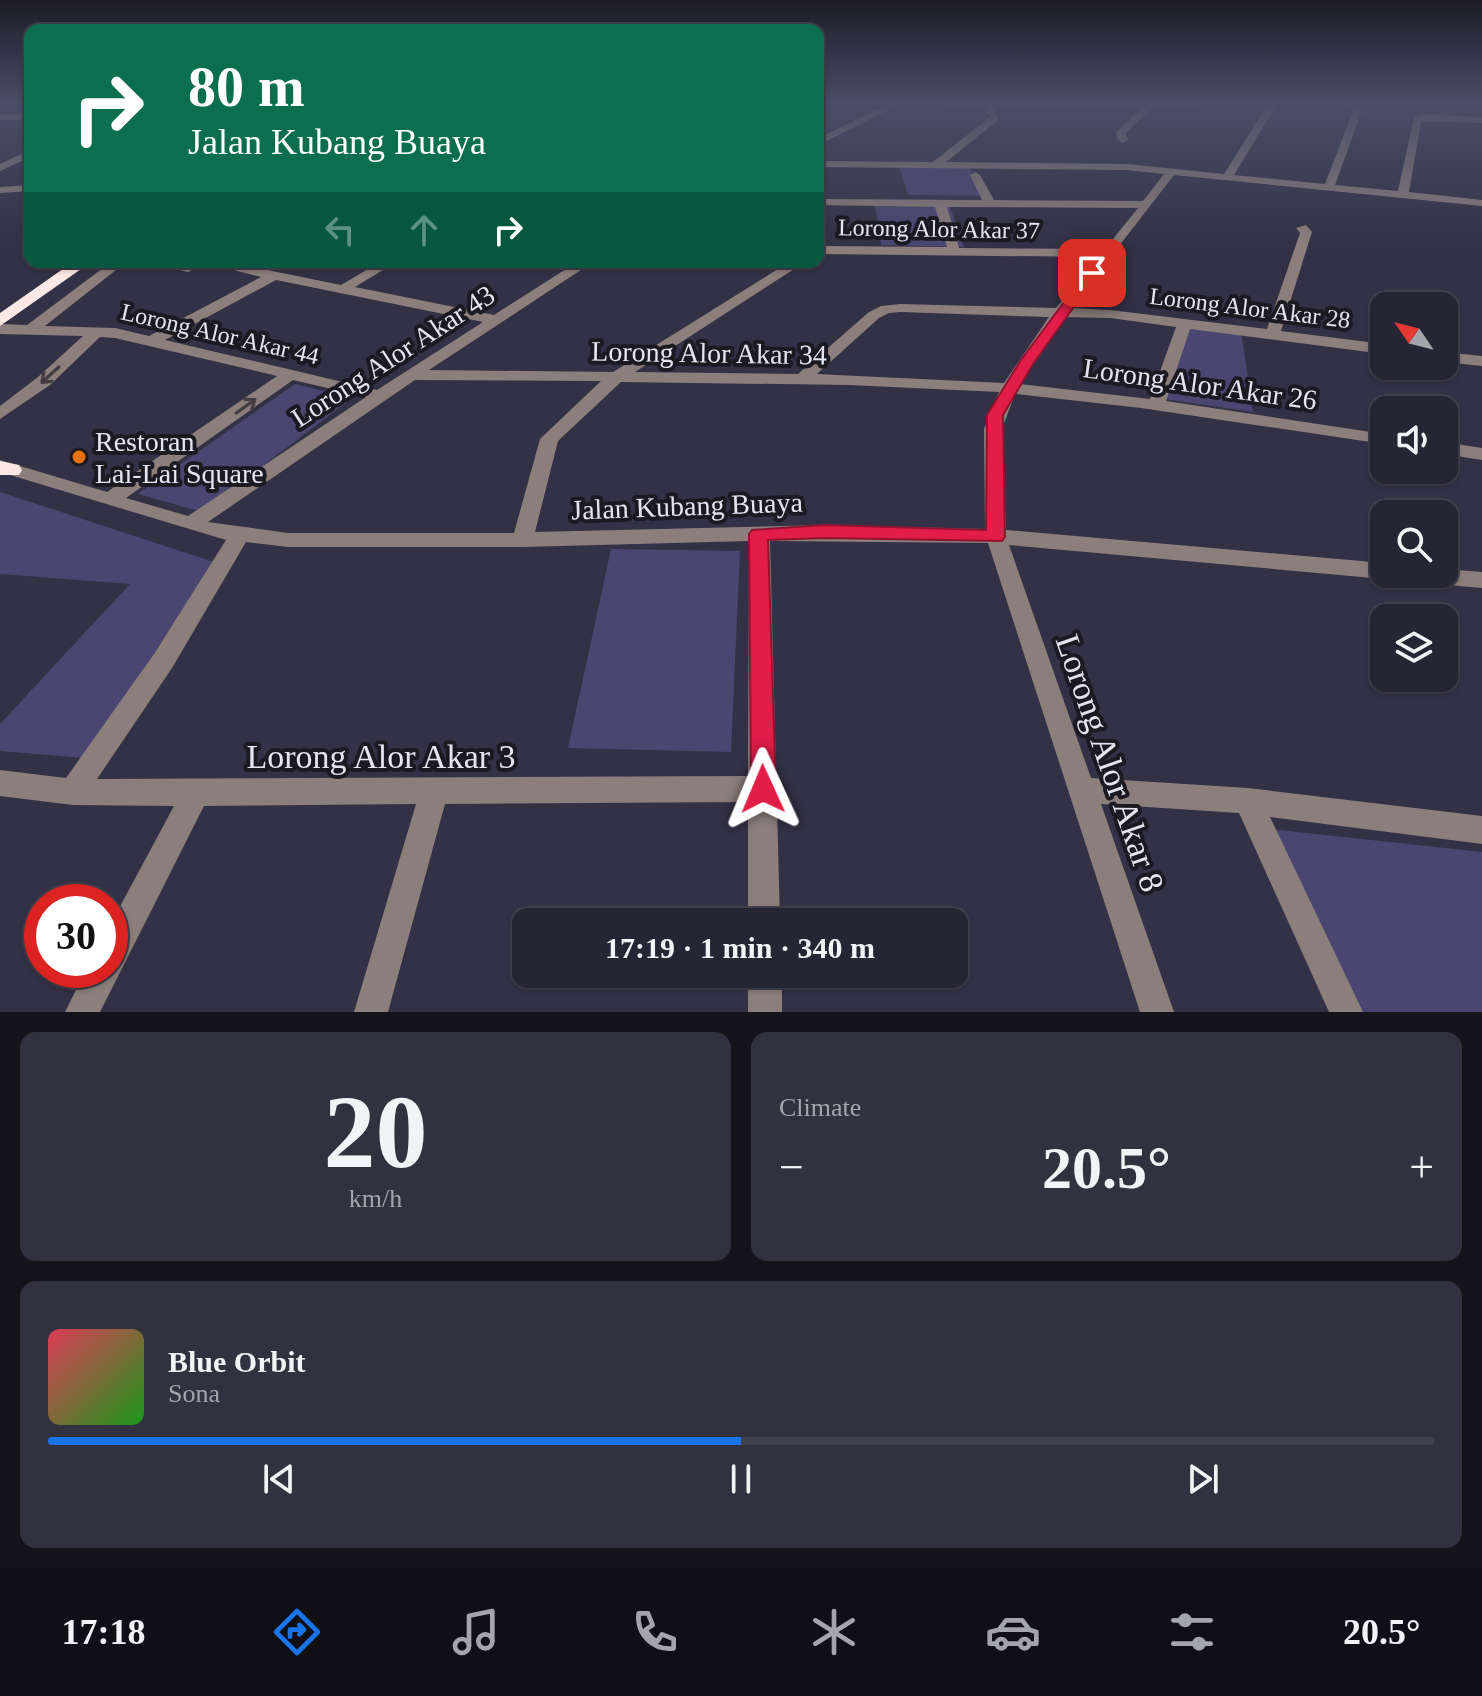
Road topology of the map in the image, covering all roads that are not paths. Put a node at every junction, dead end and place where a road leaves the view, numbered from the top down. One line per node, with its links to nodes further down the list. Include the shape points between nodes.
1 (953, 151): 9 (street)
2 (1243, 151): 13 (street)
3 (1342, 151): 16 (street)
4 (1411, 151): 17 (street)
5 (0, 152): 6 (street)
6 (24, 152)
7 (24, 155): 10 (street)
8 (824, 164): 9 (street)
9 (936, 165): 11 (street, via 1127,167)
10 (0, 168)
11 (1170, 173): 13 (street); 22 (street, Lorong Alor Akar 8)
12 (975, 175): 21 (street)
13 (1226, 179): 16 (street)
14 (24, 181): 15 (street)
15 (5, 189)
16 (1328, 189): 17 (street)
17 (1403, 196): 20 (street)
18 (824, 202): 19 (street)
19 (940, 203): 21 (street); 25 (street)
20 (1482, 203)
21 (990, 204): 22 (street)
22 (1145, 205): 26 (street, Lorong Alor Akar 8)
23 (1302, 228): 44 (street, via 1306,232 1293,279)
24 (824, 250): 25 (street, Lorong Alor Akar 37)
25 (954, 251): 26 (street, Lorong Alor Akar 37)
26 (1107, 253): 37 (street, Lorong Alor Akar 8)
27 (49, 268): 36 (highway)
28 (75, 268): 39 (highway)
29 (111, 268): 41 (street)
30 (236, 268): 34 (street)
31 (379, 268): 35 (street)
32 (577, 268): 38 (street, Lorong Alor Akar 43)
33 (788, 268): 51 (street)
34 (273, 276): 35 (street); 45 (street)
35 (343, 289): 38 (street)
36 (0, 301)
37 (1061, 312): 40 (street, Lorong Alor Akar 28); 52 (street, Lorong Alor Akar 28, via 886,309); 53 (street, Lorong Alor Akar 8)
38 (495, 320): 49 (street, Lorong Alor Akar 43)
39 (0, 321)
40 (1184, 324): 44 (street, Lorong Alor Akar 28); 55 (street)
41 (33, 328): 42 (street, Lorong Alor Akar 44); 43 (street, Lorong Alor Akar 44)
42 (0, 329)
43 (97, 332): 45 (street, Lorong Alor Akar 44); 56 (street, one-way to 56)
44 (1272, 336): 46 (street, Lorong Alor Akar 28)
45 (152, 341): 50 (street, Lorong Alor Akar 44)
46 (1370, 347)
47 (1458, 358): 48 (street)
48 (1482, 361)
49 (409, 375): 51 (street, Lorong Alor Akar 34); 54 (street, Lorong Alor Akar 43)
50 (288, 376): 54 (street, Lorong Alor Akar 44); 61 (street, one-way to 50)
51 (617, 376): 52 (street, Lorong Alor Akar 34); 66 (street, via 549,439)
52 (800, 381): 53 (street, Lorong Alor Akar 34)
53 (1009, 388): 55 (street, Lorong Alor Akar 26); 65 (street, Lorong Alor Akar 8, via 993,429)
54 (379, 395): 62 (street, Lorong Alor Akar 43)
55 (1156, 406): 57 (street, Lorong Alor Akar 26)
56 (0, 414)
57 (1370, 437)
58 (1458, 450): 59 (street)
59 (1482, 454)
60 (4, 468): 61 (street, Jalan Kubang Buaya)
61 (112, 498): 62 (street, Jalan Kubang Buaya)
62 (192, 523): 64 (street, Jalan Kubang Buaya)
63 (759, 534): 65 (street, Jalan Kubang Buaya); 66 (street, Jalan Kubang Buaya); 71 (street)
64 (240, 535): 66 (street, Jalan Kubang Buaya, via 368,542); 73 (street, via 163,661)
65 (996, 537): 67 (street, Jalan Kubang Buaya); 72 (street, Lorong Alor Akar 8)
66 (523, 540)
67 (1370, 570)
68 (1458, 578): 69 (street)
69 (1482, 580)
70 (0, 783): 73 (street, Lorong Alor Akar 3)
71 (763, 789): 74 (street, Lorong Alor Akar 3); 78 (street)
72 (1081, 790): 76 (street); 85 (street, Lorong Alor Akar 8)
73 (73, 792): 75 (street, Lorong Alor Akar 3)
74 (434, 792): 75 (street, Lorong Alor Akar 3); 83 (street)
75 (196, 793): 79 (street)
76 (1248, 801): 77 (street); 86 (street)
77 (1482, 830)
78 (764, 908)
79 (128, 923)
80 (95, 988): 82 (street)
81 (765, 988): 84 (street)
82 (82, 1012)
83 (371, 1012)
84 (765, 1012)
85 (1157, 1012)
86 (1346, 1012)

